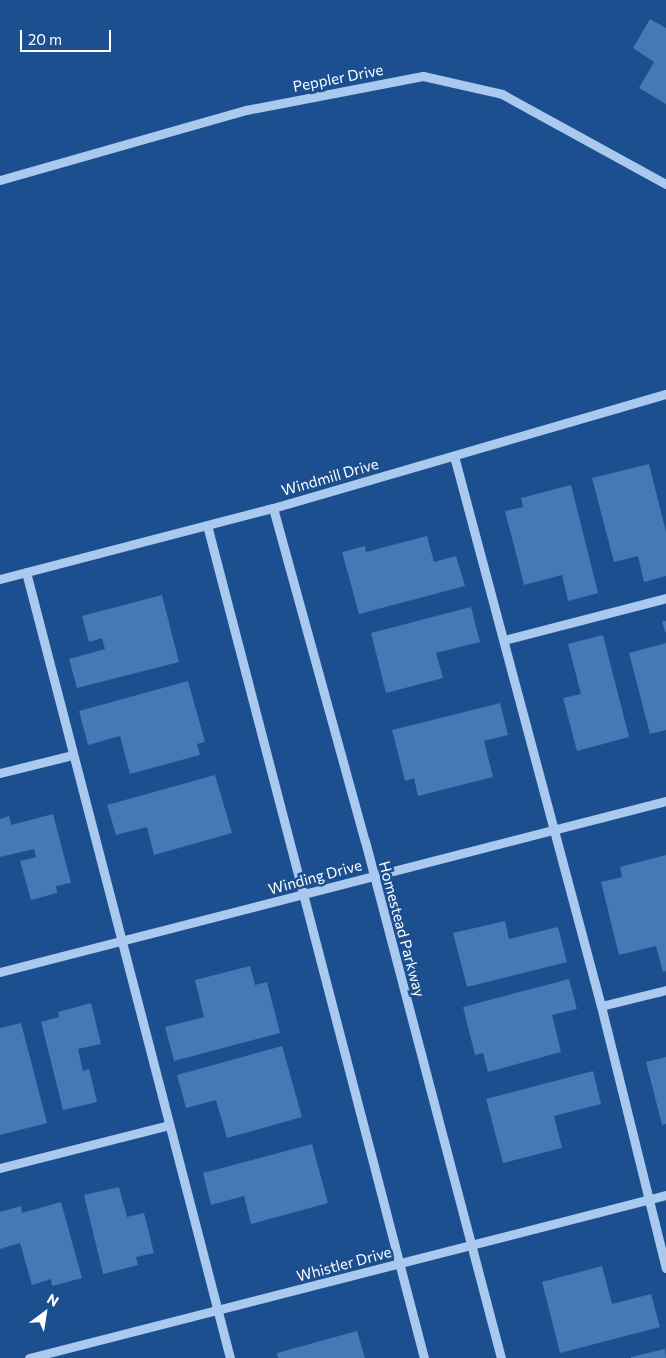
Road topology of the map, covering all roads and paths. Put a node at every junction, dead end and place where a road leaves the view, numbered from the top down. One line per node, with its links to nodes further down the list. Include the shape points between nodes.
1 (0, 180): 2 (street, Peppler Drive, via 246,110 423,76 502,94)
2 (666, 184)
3 (666, 394): 4 (street, Windmill Drive)
4 (454, 456): 5 (street, Windmill Drive); 10 (street)
5 (273, 508): 6 (street, Windmill Drive); 15 (street, Homestead Parkway)
6 (207, 525): 7 (street, Windmill Drive); 16 (street)
7 (26, 572): 8 (street, Windmill Drive); 11 (street)
8 (0, 579)
9 (666, 598): 10 (street)
10 (504, 640): 14 (street)
11 (73, 755): 12 (street); 17 (street)
12 (0, 773)
13 (666, 801): 14 (street, Winding Drive)
14 (553, 830): 15 (street, Winding Drive); 20 (street)
15 (374, 876): 16 (street, Winding Drive); 25 (street, Homestead Parkway)
16 (303, 894): 17 (street, Winding Drive); 26 (street)
17 (122, 941): 18 (street, Winding Drive); 21 (street)
18 (0, 972)
19 (666, 990): 20 (street)
20 (601, 1006): 24 (street)
21 (169, 1125): 22 (street); 28 (street)
22 (0, 1168)
23 (666, 1195): 24 (street, Whistler Drive)
24 (648, 1199): 25 (street, Whistler Drive); 27 (street)
25 (472, 1246): 26 (street, Whistler Drive); 32 (street, Homestead Parkway)
26 (399, 1264): 28 (street, Whistler Drive); 31 (street)
27 (666, 1268)
28 (218, 1311): 29 (street, Whistler Drive); 30 (street)
29 (29, 1358)
30 (230, 1358)
31 (424, 1358)
32 (502, 1358)

